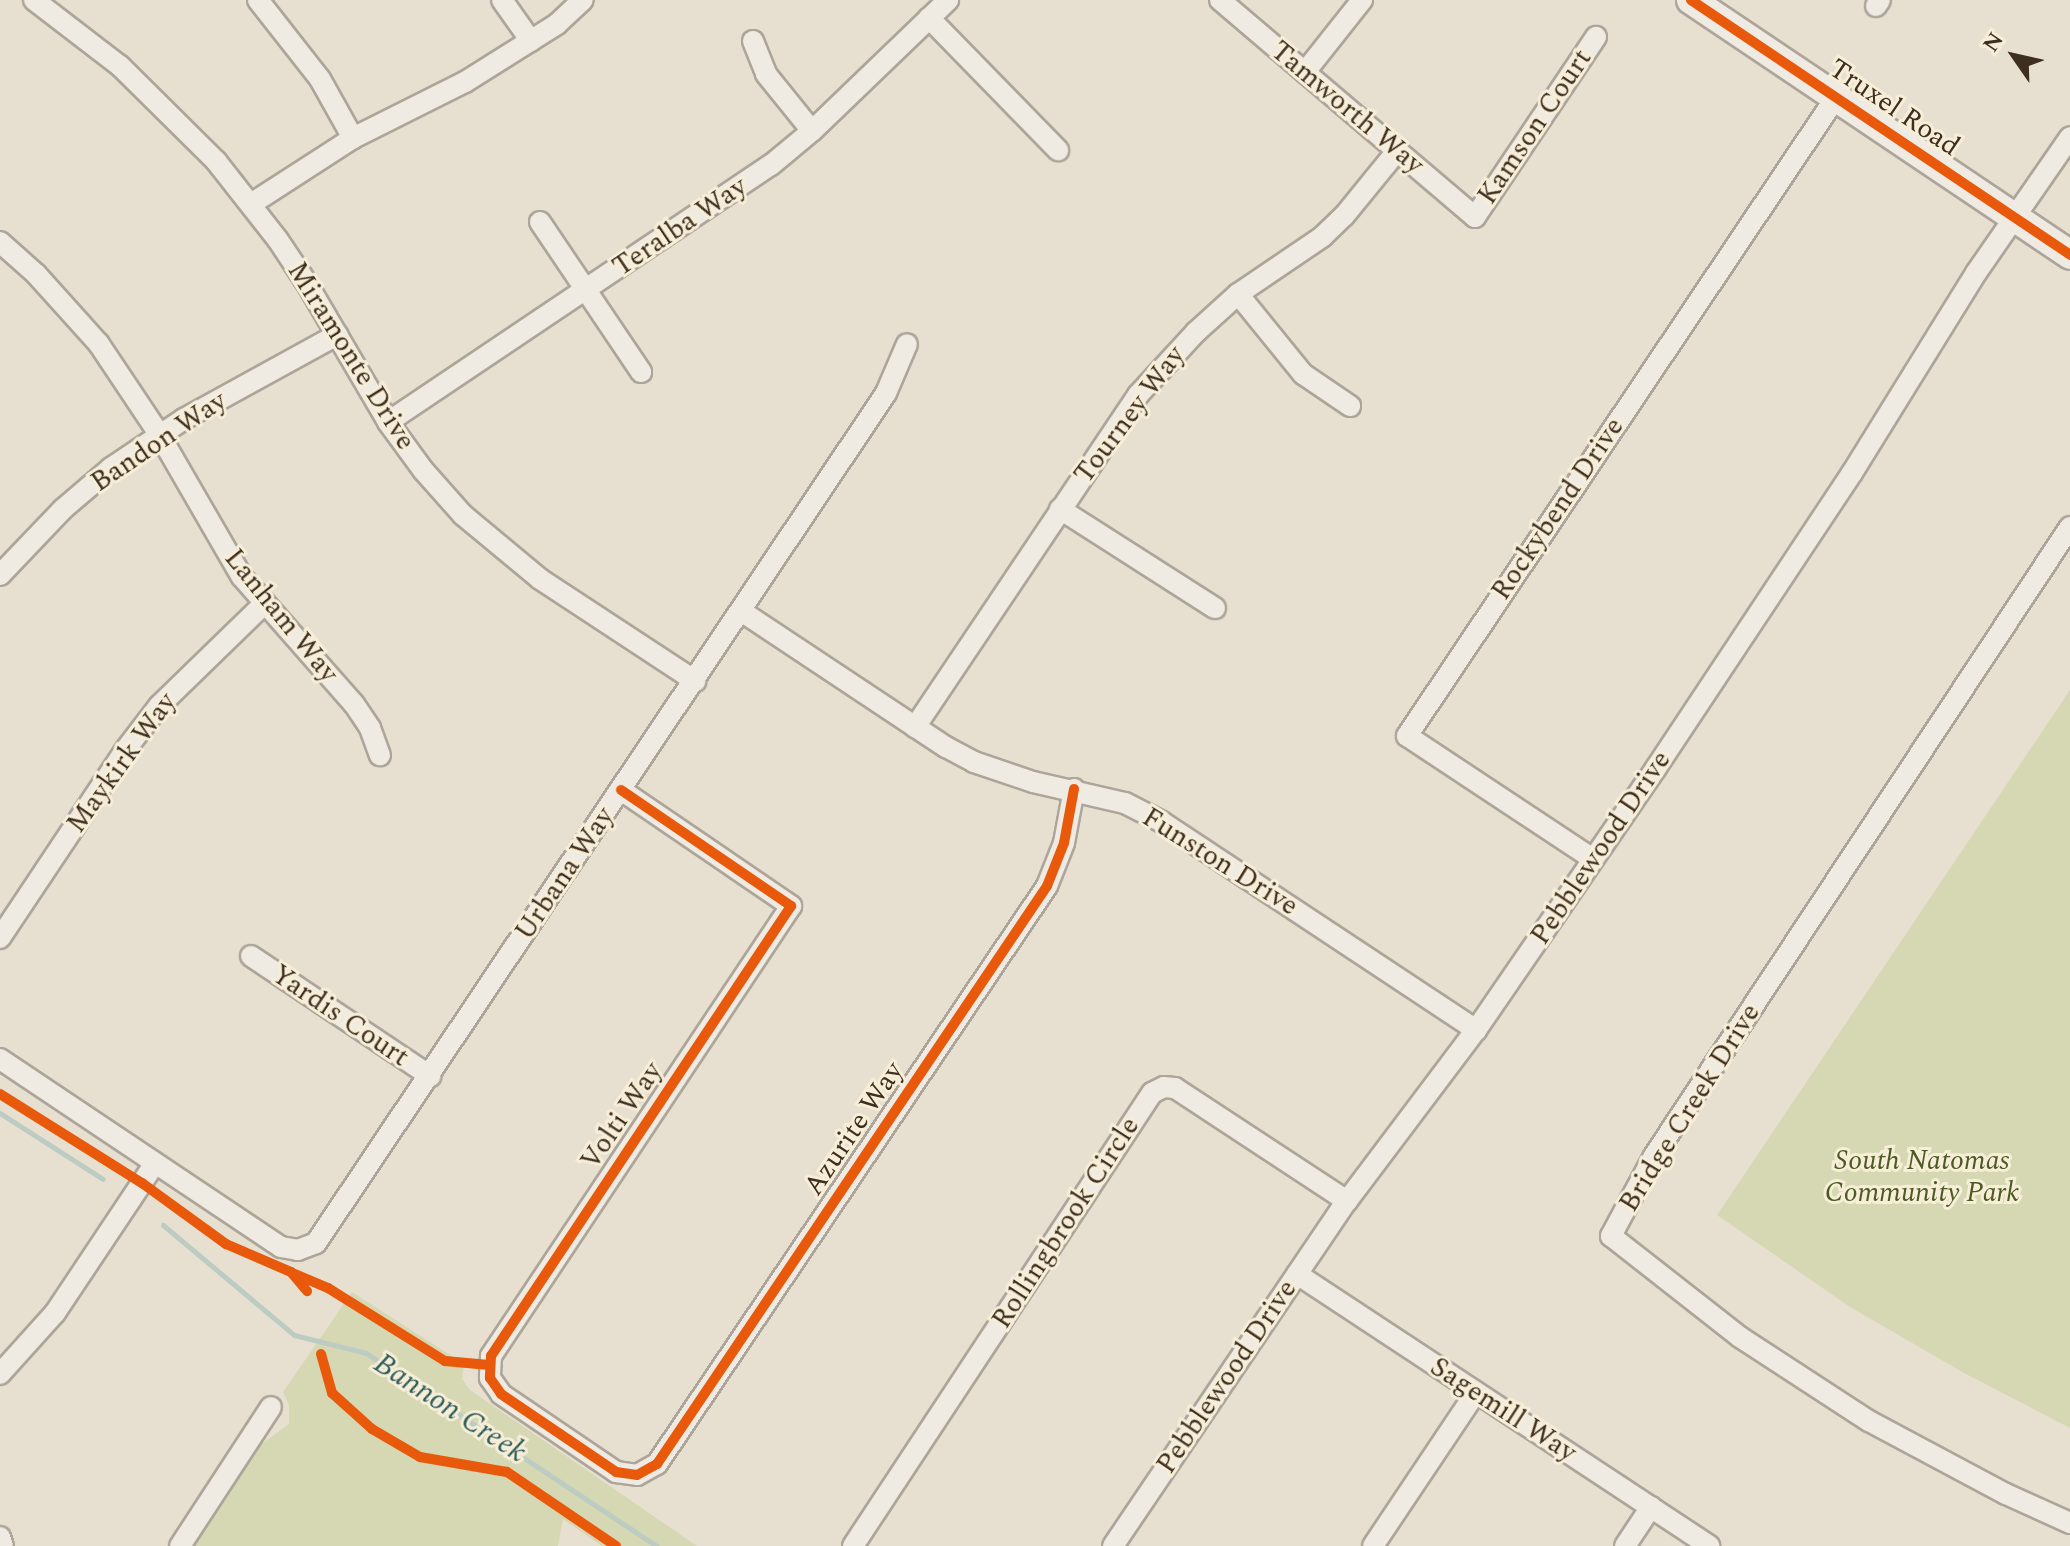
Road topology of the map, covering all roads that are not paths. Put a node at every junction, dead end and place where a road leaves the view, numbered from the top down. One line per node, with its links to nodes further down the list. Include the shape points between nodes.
1 (34, 0): 20 (street, Miramonte Drive, via 120,66)
2 (258, 0): 17 (street, via 320,79)
3 (502, 0): 11 (street)
4 (583, 0): 11 (street)
5 (948, 0): 9 (street, Teralba Way)
6 (1220, 0): 13 (street, Tamworth Way)
7 (1362, 0): 13 (street)
8 (1691, 0): 14 (main road, Truxel Road)
9 (929, 18): 15 (street, Teralba Way); 18 (street)
10 (1596, 37): 21 (street, Kamson Court)
11 (531, 41): 17 (street, via 465,82)
12 (753, 41): 15 (street, via 766,74)
13 (1305, 72): 19 (street, Tamworth Way)
14 (1836, 97): 22 (main road, Truxel Road); 45 (street, Rockybend Drive, via 1407,736)
15 (812, 131): 26 (street, Teralba Way, via 726,197)
16 (2070, 137): 22 (street, Pebblewood Drive)
17 (353, 138): 20 (street)
18 (1058, 150)
19 (1397, 151): 21 (street, Tamworth Way); 27 (street, Tourney Way, via 1333,226)
20 (251, 204): 28 (street, Miramonte Drive)
21 (1475, 217)
22 (2016, 219): 25 (main road, Truxel Road); 45 (street, Pebblewood Drive)
23 (540, 222): 26 (street)
24 (0, 242): 33 (street, Lanham Way, via 99,344)
25 (2070, 255)
26 (586, 290): 30 (street); 32 (street, Teralba Way)
27 (1238, 294): 31 (street, via 1303,374); 34 (street, Tourney Way, via 1138,395)
28 (337, 335): 32 (street, Miramonte Drive); 33 (street, Bandon Way)
29 (907, 344): 39 (street, Urbana Way, via 886,393)
30 (641, 372)
31 (1350, 406)
32 (388, 422): 40 (street, Miramonte Drive, via 463,515 508,555)
33 (159, 434): 36 (street, Bandon Way); 37 (street, Lanham Way, via 223,549)
34 (1060, 509): 38 (street); 41 (street, Tourney Way)
35 (2070, 527): 59 (street, Bridge Creek Drive, via 1654,1156 1611,1236 1740,1337 1869,1421)
36 (3, 564)
37 (264, 604): 42 (street, Lanham Way, via 354,704); 46 (street, Maykirk Way, via 159,706)
38 (1215, 608)
39 (741, 611): 40 (street, Urbana Way); 41 (street, Funston Drive)
40 (695, 681): 44 (street, Urbana Way)
41 (915, 727): 43 (street, Funston Drive, via 1003,774)
42 (380, 755)
43 (1074, 789): 48 (street, Funston Drive, via 1125,803 1162,822); 57 (street, Azurite Way, via 1064,843 1047,886 657,1464)
44 (621, 790): 50 (street, Urbana Way); 57 (street, Volti Way, via 791,906 491,1356 490,1378 501,1394 616,1472)
45 (1593, 859): 48 (street, Pebblewood Drive)
46 (0, 938)
47 (251, 956): 50 (street, Yardis Court)
48 (1476, 1030): 52 (street, Pebblewood Drive)
49 (0, 1059): 51 (street)
50 (430, 1076): 51 (street, Urbana Way, via 321,1238 306,1248 281,1247)
51 (155, 1163): 54 (street, via 55,1313)
52 (1347, 1201): 53 (street, Pebblewood Drive); 63 (street, Rollingbrook Circle, via 1175,1088 1152,1093)
53 (1297, 1274): 55 (street, Sagemill Way); 64 (street, Pebblewood Drive)
54 (0, 1374)
55 (1476, 1392): 58 (street, Sagemill Way); 65 (street)
56 (271, 1407): 62 (street)
57 (637, 1475)
58 (1651, 1507): 66 (street); 67 (street, Sagemill Way)
59 (2070, 1523)
60 (0, 1537): 61 (street)
61 (3, 1546)
62 (180, 1546)
63 (853, 1546)
64 (1113, 1546)
65 (1373, 1546)
66 (1625, 1546)
67 (1709, 1546)

